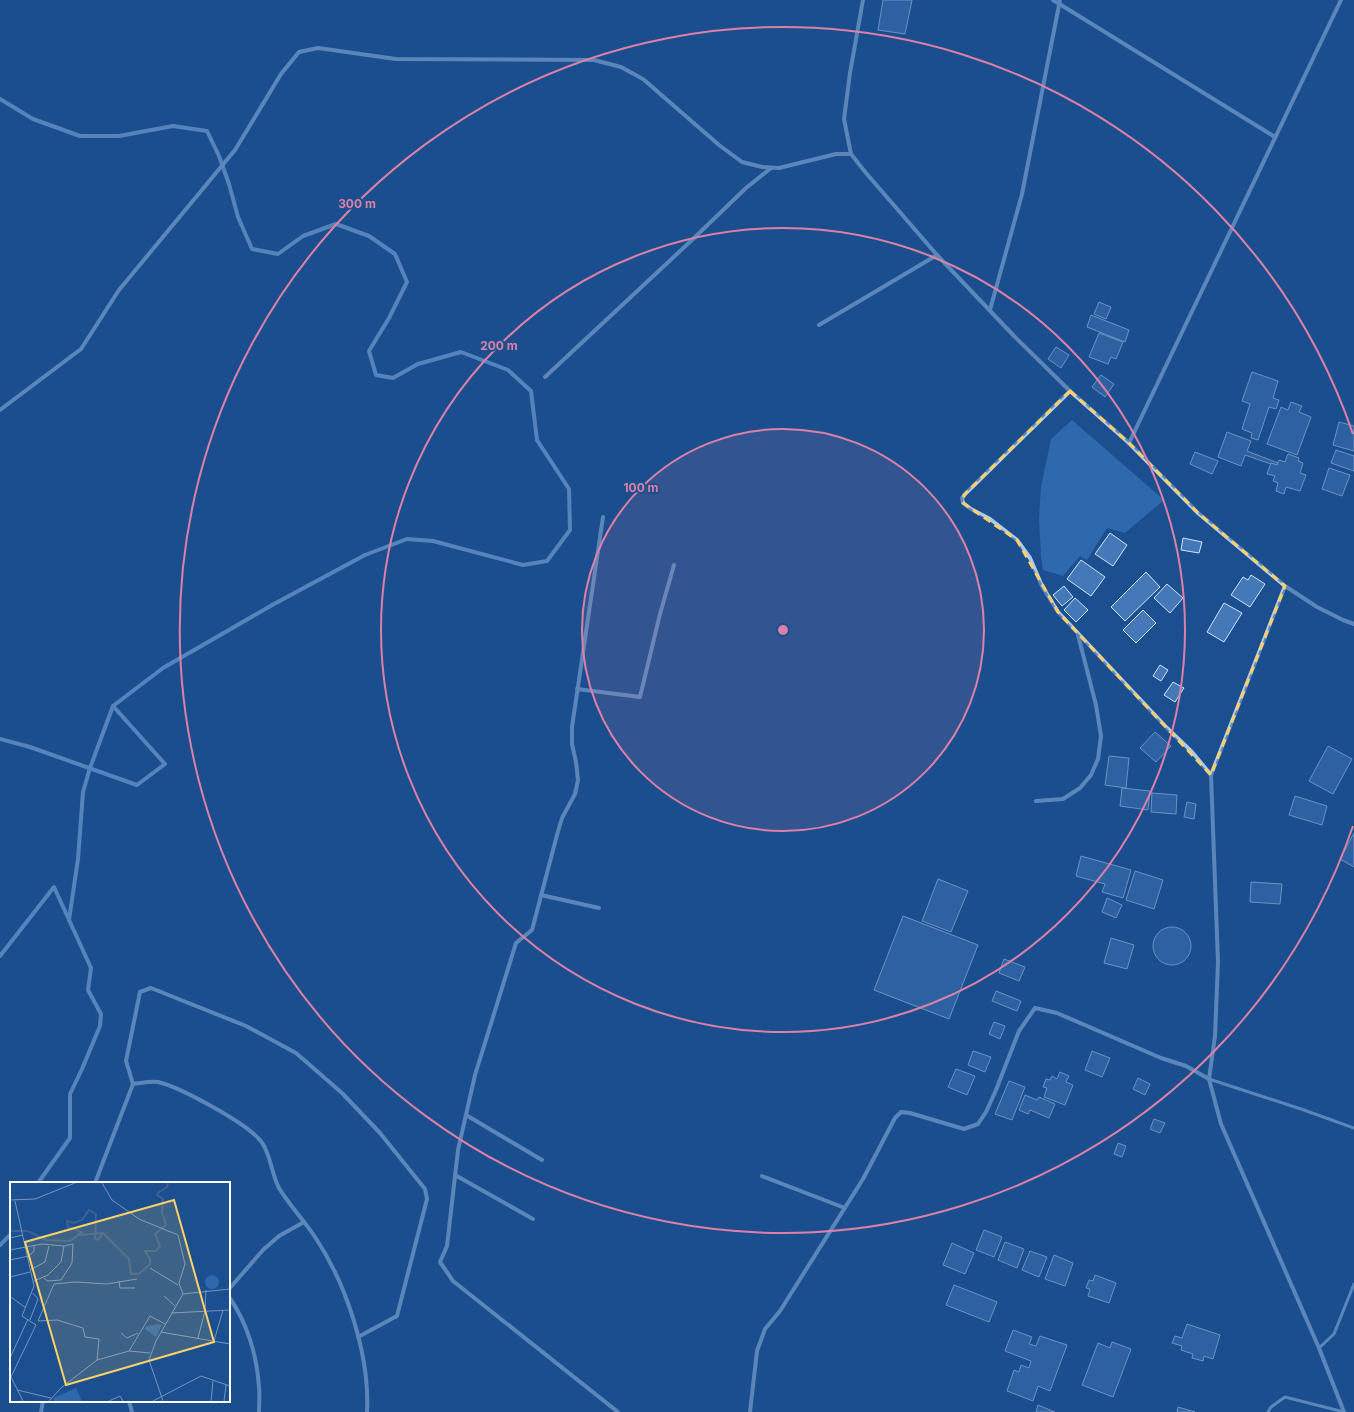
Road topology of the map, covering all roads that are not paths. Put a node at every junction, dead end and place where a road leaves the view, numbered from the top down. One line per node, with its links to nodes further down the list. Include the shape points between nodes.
1 (863, 0): 6 (street, via 844,119)
2 (1053, 0): 4 (street)
3 (1341, 0): 5 (street)
4 (1060, 1): 5 (street); 9 (street, via 1022,194)
5 (1275, 137): 14 (street)
6 (851, 154): 7 (street, via 836,154 779,168); 8 (street)
7 (771, 167): 11 (street); 13 (street, via 742,162 643,79 621,67 594,60 396,59 318,48 299,52 280,74 236,150 119,290 81,349)
8 (937, 255): 9 (street); 10 (street)
9 (990, 310): 12 (street)
10 (819, 325)
11 (545, 377)
12 (1070, 391): 14 (street); 19 (street, via 962,498 963,503 990,519 1017,540 1030,558 1042,586 1058,612)
13 (0, 410)
14 (1129, 443): 17 (street, via 1198,513)
15 (603, 517): 20 (street)
16 (674, 565): 20 (street, via 640,698)
17 (1285, 586): 18 (street, via 1317,607); 21 (street)
18 (1354, 624)
19 (1078, 634): 21 (street); 22 (street, via 1101,736 1098,759 1091,775 1080,788 1063,799)
20 (577, 689): 23 (street, via 572,744 578,780 575,794 562,818)
21 (1211, 775): 25 (street, via 1218,962 1215,1036)
22 (1036, 801)
23 (541, 895): 24 (street); 27 (street, via 532,930 516,943 474,1075)
24 (599, 908)
25 (1209, 1079): 28 (lane); 33 (street, via 1186,1066 1161,1058 1057,1013 1035,1008 1019,1031 996,1090 978,1124 964,1129 901,1112 895,1118); 40 (street, via 1222,1124)
26 (134, 1084): 32 (street); 35 (street, via 159,1083 177,1089 212,1107 259,1138 266,1148 279,1187); 39 (street, via 126,1061 140,992 151,988 246,1026 296,1054 342,1093 380,1133 425,1189 427,1199 397,1316)
27 (466, 1115): 29 (street); 30 (street)
28 (1354, 1128)
29 (542, 1160)
30 (455, 1175): 34 (street); 47 (street, via 447,1246 440,1262 453,1281)
31 (762, 1176): 33 (street)
32 (95, 1182)
33 (845, 1208): 48 (street, via 780,1311 765,1329 757,1351)
34 (533, 1219)
35 (304, 1222): 37 (street, via 279,1236 263,1250); 39 (street, via 333,1266 344,1291)
36 (1354, 1284): 40 (lane, via 1334,1334)
37 (230, 1288)
38 (230, 1298): 45 (street, via 248,1335 259,1387)
39 (358, 1337): 46 (street, via 365,1380)
40 (1319, 1348): 50 (street)
41 (43, 1402): 43 (street)
42 (129, 1402): 44 (street)
43 (41, 1412)
44 (132, 1412)
45 (259, 1412)
46 (366, 1412)
47 (618, 1412)
48 (750, 1412)
49 (1268, 1412): 50 (lane, via 1285,1397)
50 (1344, 1412)

